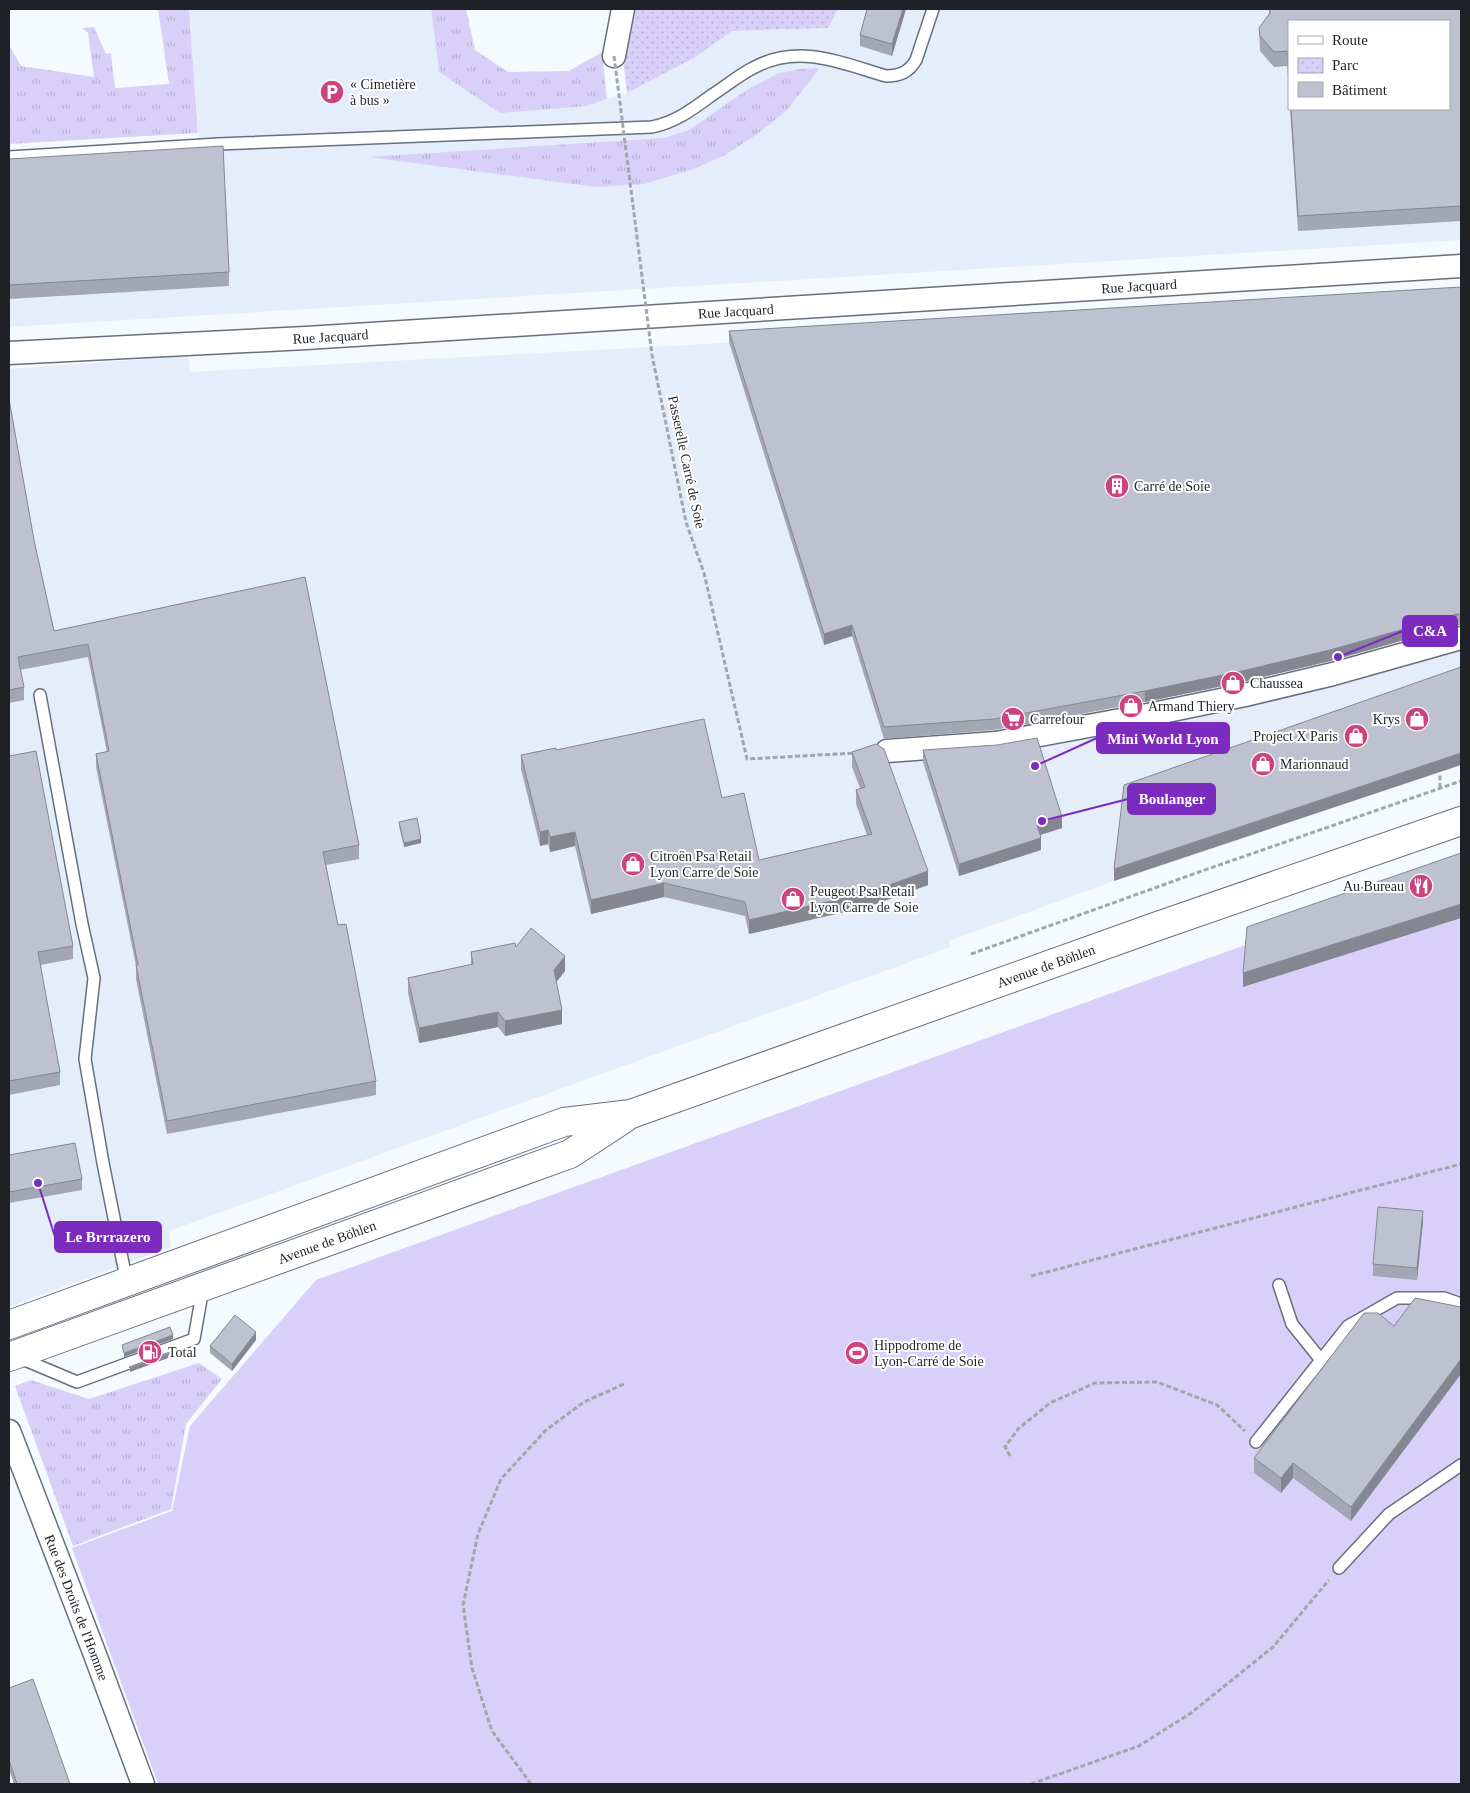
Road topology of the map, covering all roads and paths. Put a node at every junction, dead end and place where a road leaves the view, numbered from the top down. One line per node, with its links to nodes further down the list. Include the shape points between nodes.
1 (623, 9): 3 (street)
2 (932, 9): 4 (lane, via 916,60 904,73 886,76 825,58 792,55 753,68 674,121 652,127 218,144)
3 (614, 56): 9 (path, Passerelle Carré de Soie, bridge, via 652,355 686,522 704,573 747,759)
4 (9, 158)
5 (1461, 266): 6 (street, Rue Jacquard, via 306,338)
6 (9, 353)
7 (1461, 638): 9 (street, via 1333,674 1148,715 996,743)
8 (40, 696): 18 (lane, via 94,978 85,1059)
9 (887, 751)
10 (1440, 773): 12 (path)
11 (1461, 781): 12 (path)
12 (1440, 788): 14 (path)
13 (1461, 821): 15 (main road, Avenue de Böhlen)
14 (971, 954)
15 (631, 1114): 18 (main road, Avenue de Böhlen, via 564,1122); 20 (main road, Avenue de Böhlen, via 570,1154)
16 (1461, 1164): 17 (path)
17 (1031, 1276)
18 (127, 1283): 21 (main road, Avenue de Böhlen)
19 (1278, 1285): 25 (lane, via 1292,1324)
20 (203, 1287): 24 (main road, Avenue de Böhlen); 24 (lane, via 194,1339 77,1382)
21 (66, 1304): 23 (main road, Avenue de Böhlen); 24 (main road, Avenue de Böhlen)
22 (1461, 1304): 25 (lane, via 1444,1298 1397,1298 1348,1326)
23 (9, 1325)
24 (10, 1349)
25 (1321, 1360): 28 (lane)
26 (624, 1384): 33 (path, via 584,1402 546,1430 501,1478 478,1534 463,1606 472,1668 492,1731)
27 (9, 1431): 32 (street, Rue des Droits de l'Homme)
28 (1256, 1442): 29 (path, via 1217,1405 1156,1382 1095,1383 1050,1403 1018,1429 1005,1447)
29 (1010, 1456)
30 (1461, 1465): 31 (lane, via 1389,1514)
31 (1339, 1568): 34 (path, via 1273,1647 1191,1714 1138,1746)
32 (143, 1784)
33 (531, 1784)
34 (1030, 1784)

